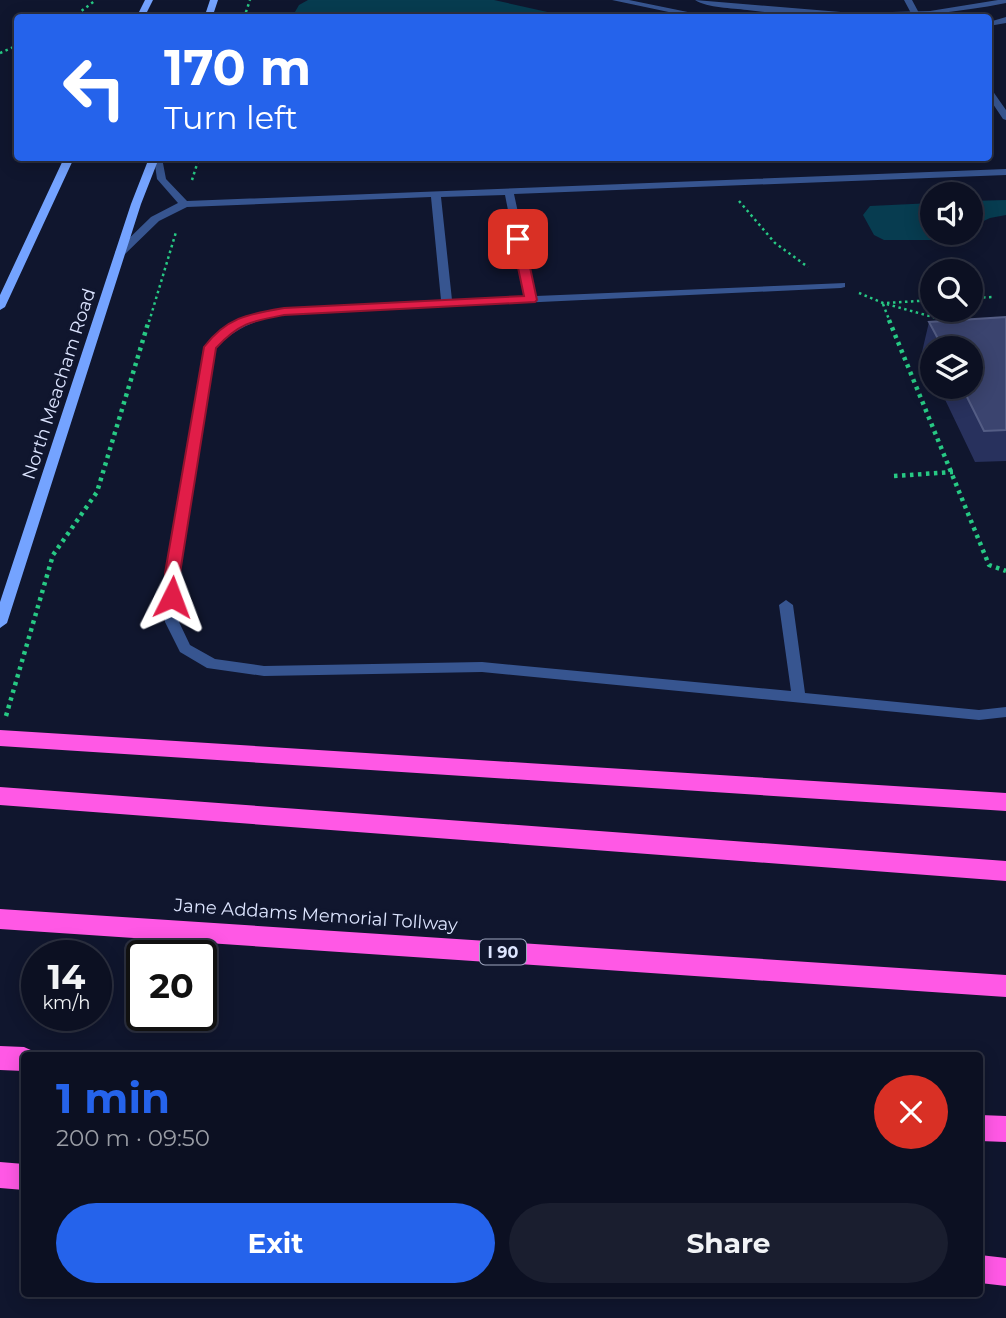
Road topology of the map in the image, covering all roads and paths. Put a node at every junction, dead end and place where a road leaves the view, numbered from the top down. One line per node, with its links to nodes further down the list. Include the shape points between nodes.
1 (96, 0): 7 (path)
2 (616, 0): 8 (street)
3 (699, 0): 9 (street)
4 (908, 0): 6 (street)
5 (1006, 1): 12 (street)
6 (915, 13): 10 (street); 11 (street)
7 (77, 14)
8 (691, 14)
9 (849, 14)
10 (909, 14)
11 (926, 14)
12 (944, 14)
13 (992, 96): 14 (street)
14 (1006, 117)
15 (68, 161): 32 (main road)
16 (155, 161): 24 (main road, North Meacham Road)
17 (156, 161): 23 (street, via 161,181)
18 (199, 161): 23 (path)
19 (1006, 172): 20 (street, via 988,169)
20 (730, 183): 21 (street); 25 (path, via 741,206 775,243 821,277)
21 (509, 192): 22 (street); 28 (street)
22 (436, 195): 23 (street); 31 (street)
23 (185, 204): 24 (street, via 155,219); 40 (path, via 97,492 53,555)
24 (120, 254): 38 (main road, North Meacham Road)
25 (841, 285): 28 (street); 30 (path)
26 (983, 297): 27 (path)
27 (993, 297)
28 (531, 300): 31 (street)
29 (920, 301): 30 (path)
30 (883, 303): 33 (path); 34 (path)
31 (447, 304): 39 (street, via 256,316 229,327 210,347 172,573 172,622 185,648 212,664 264,671 482,667)
32 (0, 307)
33 (958, 324)
34 (953, 472): 35 (path); 36 (path, via 989,565)
35 (894, 476)
36 (1006, 571)
37 (786, 606): 39 (street)
38 (0, 623)
39 (799, 698): 41 (street, via 979,715)
40 (8, 706)
41 (1006, 712)
42 (0, 738): 44 (highway)
43 (0, 796): 45 (highway)
44 (1006, 802)
45 (1006, 871)
46 (0, 919): 47 (highway, Jane Addams Memorial Tollway / I 90)
47 (1006, 986)
48 (0, 1058): 49 (highway)
49 (21, 1059)
50 (983, 1128): 51 (highway)
51 (1006, 1129)
52 (0, 1175): 53 (highway)
53 (21, 1177)
54 (983, 1269): 55 (highway)
55 (1006, 1272)

